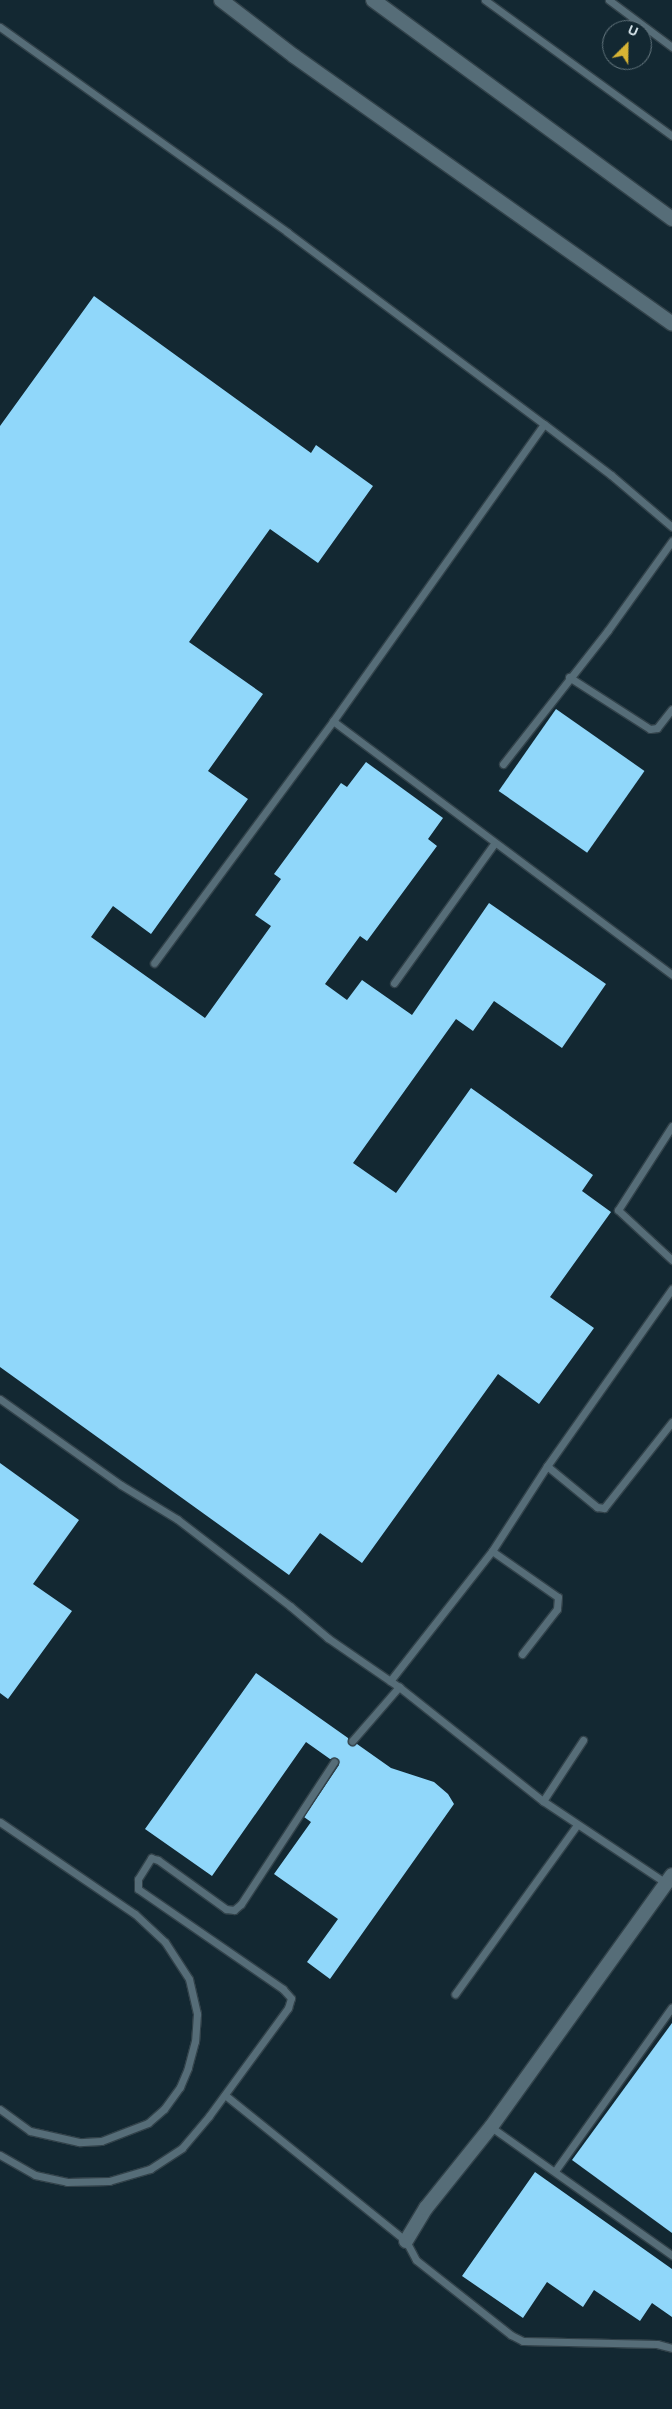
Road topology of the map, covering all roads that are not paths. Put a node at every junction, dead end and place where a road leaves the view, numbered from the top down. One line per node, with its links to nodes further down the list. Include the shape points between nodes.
1 (220, 0): 9 (street)
2 (373, 0): 8 (street)
3 (485, 0): 7 (lane)
4 (609, 0): 6 (lane)
5 (0, 27): 10 (lane, via 240,197)
6 (672, 47)
7 (672, 136)
8 (672, 219)
9 (672, 324)
10 (544, 424): 11 (lane); 15 (lane)
11 (672, 527)
12 (672, 540): 13 (lane, via 608,630)
13 (569, 678): 14 (lane, via 650,729 657,728); 16 (lane)
14 (672, 709)
15 (333, 721): 17 (lane); 18 (lane)
16 (503, 764)
17 (494, 844): 19 (lane); 20 (lane)
18 (154, 963)
19 (672, 976)
20 (394, 983)
21 (672, 1126): 22 (lane, via 618,1210)
22 (672, 1260)
23 (672, 1289): 26 (lane)
24 (0, 1399): 29 (lane, via 121,1485 177,1519 328,1638)
25 (672, 1422): 26 (lane, via 604,1508 597,1507)
26 (547, 1466): 27 (lane)
27 (492, 1550): 28 (lane, via 558,1597 556,1609); 29 (lane)
28 (522, 1654)
29 (390, 1681): 30 (lane)
30 (399, 1687): 32 (lane); 34 (lane)
31 (582, 1740): 34 (lane)
32 (352, 1741)
33 (334, 1762): 40 (lane, via 234,1910 226,1909 158,1860 151,1858 138,1879 138,1889 291,1998 288,2008)
34 (544, 1801): 36 (lane)
35 (0, 1822): 41 (lane, via 135,1914 165,1942 189,1978 197,2014 192,2050 180,2087 164,2109 148,2123 101,2141 79,2142 30,2130)
36 (577, 1825): 37 (lane); 38 (lane)
37 (669, 1879): 42 (street)
38 (455, 1994)
39 (672, 2007): 44 (lane)
40 (225, 2095): 43 (lane, via 182,2148 150,2169 108,2181 67,2182 35,2175); 45 (lane)
41 (0, 2109)
42 (491, 2127): 44 (lane); 45 (street, via 426,2208)
43 (0, 2155)
44 (555, 2171): 46 (lane)
45 (406, 2242): 47 (lane, via 416,2260 523,2341 657,2344)
46 (672, 2255)
47 (672, 2348)

